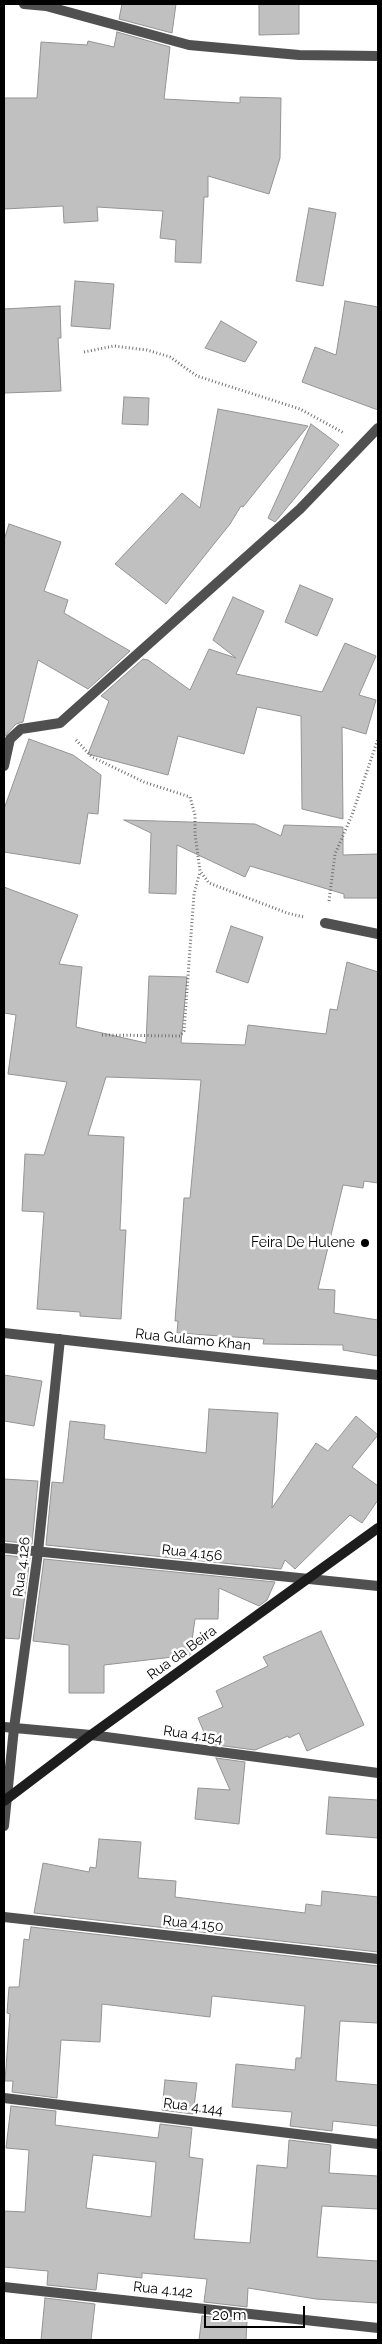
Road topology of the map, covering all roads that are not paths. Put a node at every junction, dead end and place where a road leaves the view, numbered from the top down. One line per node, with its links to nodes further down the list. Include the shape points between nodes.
1 (24, 4): 2 (street, via 46,6 190,45 299,55)
2 (378, 56)
3 (378, 428): 4 (street, via 300,509 60,723 21,729 10,739)
4 (4, 766)
5 (325, 922): 6 (street)
6 (378, 934)
7 (4, 1333): 8 (street, Rua Gulamo Khan)
8 (60, 1339): 9 (street, Rua Gulamo Khan); 12 (street, Rua 4.126)
9 (378, 1375)
10 (378, 1528): 13 (main road, Rua da Beira)
11 (4, 1548): 12 (street, Rua 4.156)
12 (38, 1552): 13 (street, Rua 4.156); 15 (street, Rua 4.126)
13 (310, 1578): 14 (street, Rua 4.156); 16 (main road, Rua da Beira)
14 (378, 1586)
15 (9, 1728): 16 (street, Rua 4.154); 18 (street, Rua 4.126)
16 (91, 1735): 17 (street, Rua 4.154); 18 (main road, Rua da Beira)
17 (378, 1773)
18 (5, 1800): 19 (street, Rua 4.126)
19 (4, 1826)
20 (4, 1916): 21 (street, Rua 4.150)
21 (378, 1959)
22 (4, 2098): 23 (street, Rua 4.144)
23 (378, 2144)
24 (4, 2287): 25 (street, Rua 4.142)
25 (378, 2328)

